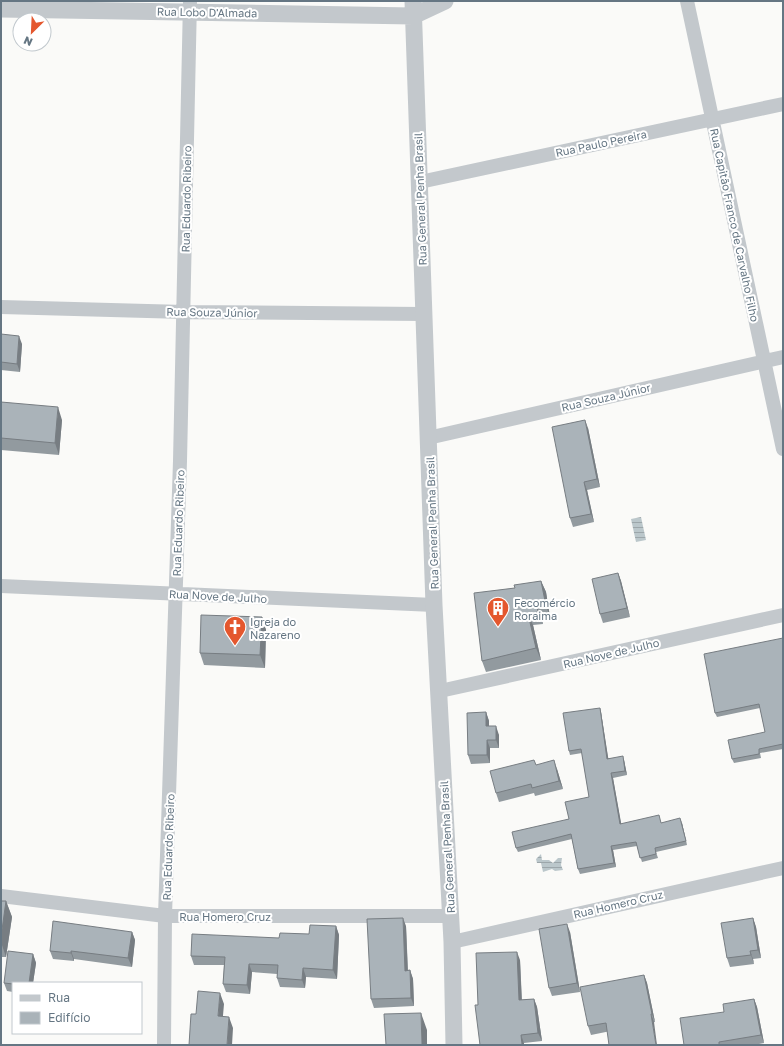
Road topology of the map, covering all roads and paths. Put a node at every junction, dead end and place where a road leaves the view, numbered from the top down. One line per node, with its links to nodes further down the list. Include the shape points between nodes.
1 (445, 1): 4 (street)
2 (687, 1): 7 (street, Rua Capitão Franco de Carvalho Filho)
3 (190, 6): 4 (street, Rua Lobo D'Almada); 5 (street, Rua Lobo D'Almada); 10 (street, Rua Eduardo Ribeiro)
4 (413, 8): 8 (street, Rua General Penha Brasil)
5 (1, 9)
6 (783, 104): 7 (street, Rua Paulo Pereira)
7 (712, 119): 8 (street, Rua Paulo Pereira); 13 (street, Rua Capitão Franco de Carvalho Filho)
8 (420, 182): 11 (street, Rua General Penha Brasil)
9 (1, 306): 10 (street, Rua Souza Júnior)
10 (184, 312): 11 (street, Rua Souza Júnior); 17 (street, Rua Eduardo Ribeiro)
11 (423, 314): 14 (street, Rua General Penha Brasil)
12 (783, 356): 13 (street, Rua Souza Júnior)
13 (764, 361): 14 (street, Rua Souza Júnior); 15 (street, Rua Capitão Franco de Carvalho Filho)
14 (428, 438): 18 (street, Rua General Penha Brasil)
15 (783, 449)
16 (1, 586): 17 (street, Rua Nove de Julho)
17 (176, 594): 18 (street, Rua Nove de Julho); 23 (street, Rua Eduardo Ribeiro)
18 (434, 605): 20 (street, Rua General Penha Brasil)
19 (783, 615): 20 (street, Rua Nove de Julho)
20 (440, 691): 24 (street, Rua General Penha Brasil)
21 (783, 868): 25 (street, Rua Homero Cruz)
22 (1, 896): 23 (street, Rua Homero Cruz)
23 (165, 916): 24 (street, Rua Homero Cruz); 26 (street, Rua Eduardo Ribeiro)
24 (450, 916): 25 (street, Rua General Penha Brasil)
25 (452, 942): 27 (street, Rua General Penha Brasil)
26 (164, 1045)
27 (454, 1045)

